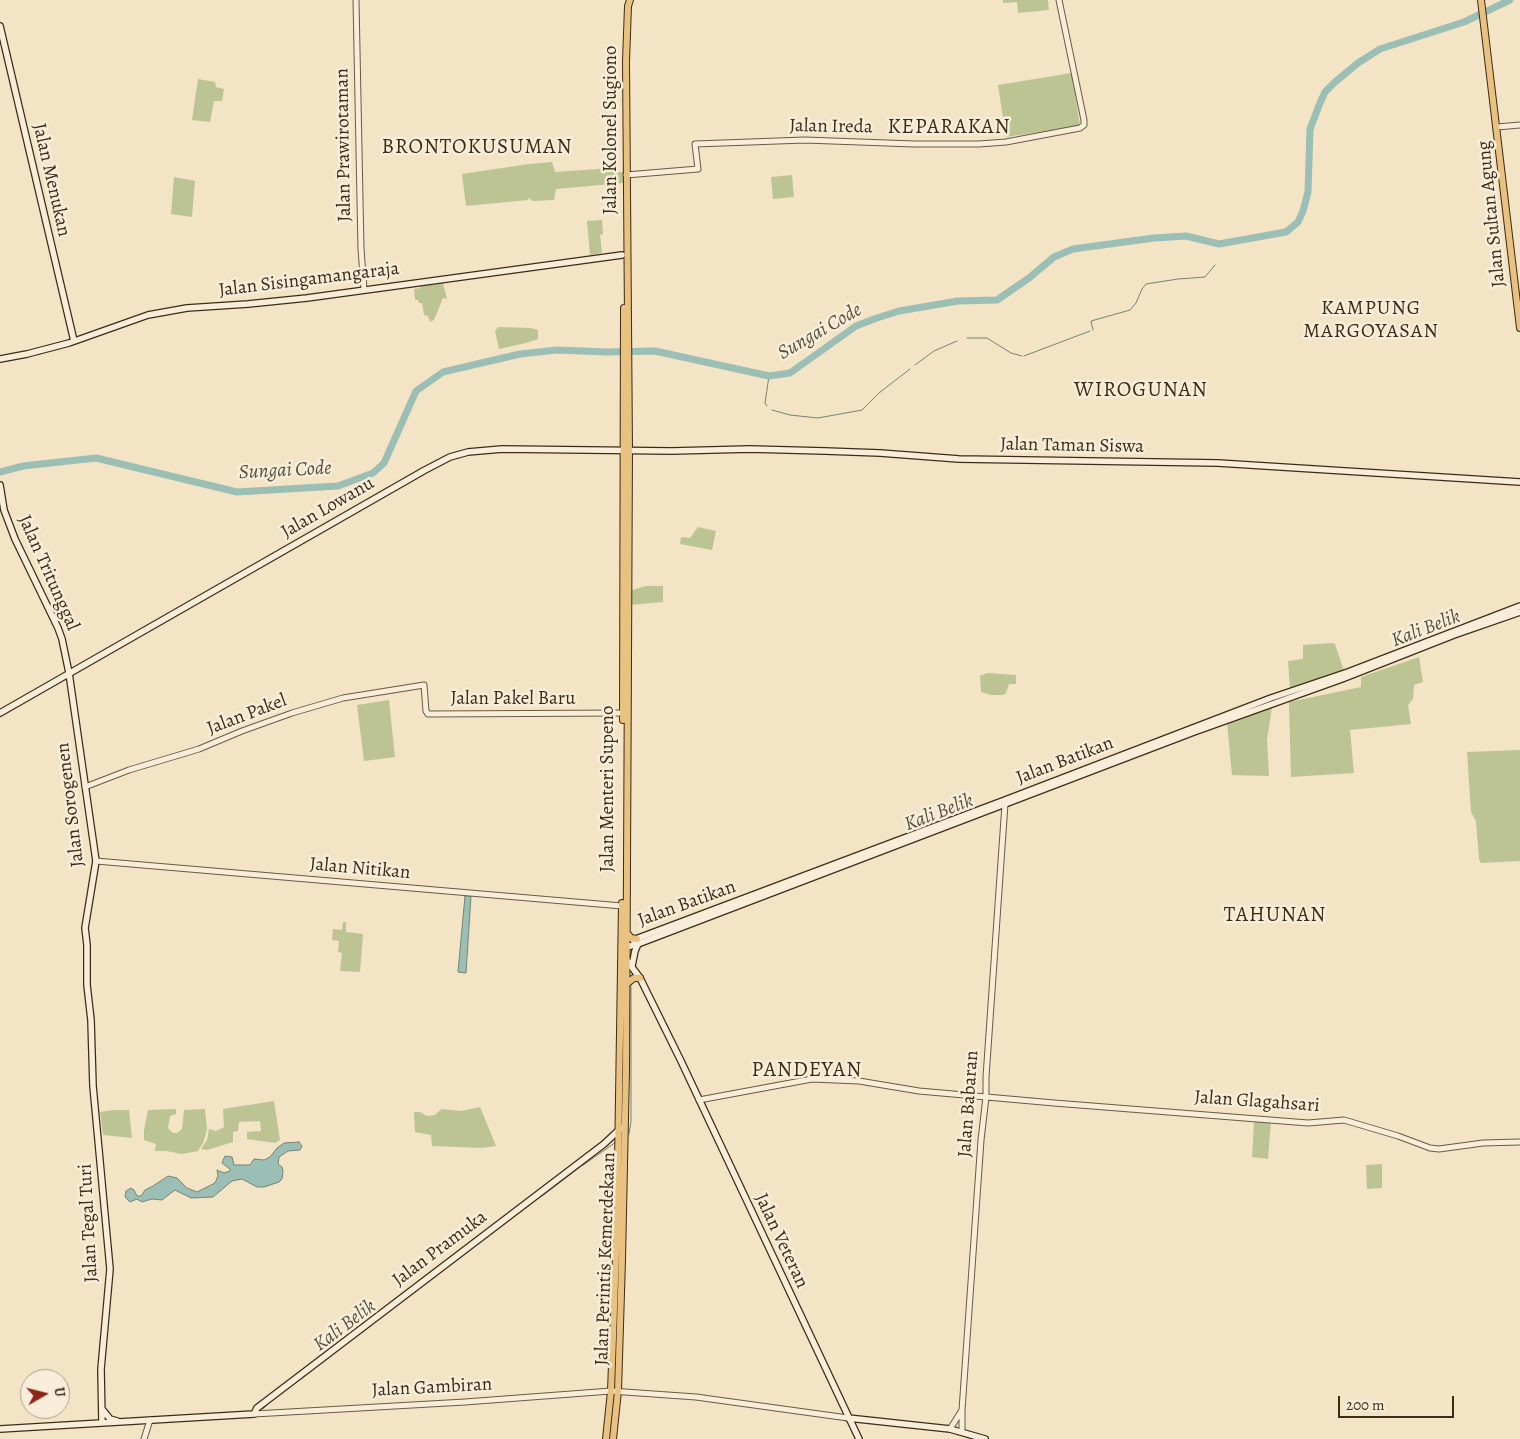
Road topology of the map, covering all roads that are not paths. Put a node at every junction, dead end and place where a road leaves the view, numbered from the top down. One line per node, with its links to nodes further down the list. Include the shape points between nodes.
1 (356, 0): 10 (street, Jalan Prawirotaman)
2 (1059, 0): 8 (street, Jalan Ireda, via 1084,125 1080,128 979,144 805,140 695,144 698,169)
3 (1483, 0): 7 (main road, Jalan Sultan Agung, via 1496,90)
4 (628, 2): 8 (main road, Jalan Kolonel Sugiono)
5 (0, 26): 12 (main road, Jalan Menukan)
6 (1520, 125): 7 (street)
7 (1497, 127): 11 (main road, Jalan Sultan Agung)
8 (626, 175): 9 (main road, Jalan Kolonel Sugiono)
9 (624, 255): 10 (main road, Jalan Sisingamangaraja); 14 (main road, Jalan Kolonel Sugiono)
10 (364, 289): 12 (main road, Jalan Sisingamangaraja, via 187,308 148,315)
11 (1520, 328)
12 (74, 341): 13 (main road, Jalan Sisingamangaraja)
13 (0, 359)
14 (626, 450): 15 (main road, Jalan Taman Siswa, via 816,451 958,459 1218,463); 19 (main road, Jalan Lowanu, via 502,449 450,457); 23 (main road, Jalan Menteri Supeno)
15 (1520, 482)
16 (0, 484): 19 (main road, Jalan Tritunggal, via 4,510 60,634)
17 (1520, 606): 20 (main road, Jalan Batikan)
18 (1520, 612): 20 (main road, Jalan Batikan)
19 (69, 673): 22 (main road, Jalan Lowanu); 24 (main road, Jalan Sorogenen)
20 (1341, 677): 25 (main road, Jalan Batikan)
21 (424, 685): 23 (street, Jalan Pakel Baru, via 427,713); 24 (street, Jalan Pakel, via 343,698 292,713)
22 (0, 712)
23 (625, 713): 27 (main road, Jalan Menteri Supeno); 28 (main road, Jalan Menteri Supeno)
24 (86, 787): 26 (main road, Jalan Sorogenen)
25 (1005, 802): 29 (main road, Jalan Batikan); 35 (street, Jalan Babaran)
26 (96, 861): 27 (street, Jalan Nitikan); 37 (main road, Jalan Sorogenen, via 85,928)
27 (622, 906): 30 (main road, Jalan Menteri Supeno)
28 (626, 932): 29 (main road); 30 (main road, Jalan Menteri Supeno)
29 (638, 941): 30 (main road, Jalan Batikan); 31 (main road)
30 (624, 950): 31 (main road, Jalan Veteran); 33 (main road, Jalan Menteri Supeno); 34 (main road, Jalan Menteri Supeno)
31 (632, 966): 32 (main road, Jalan Veteran)
32 (640, 978): 33 (main road); 36 (main road, Jalan Veteran)
33 (626, 984): 34 (main road, Jalan Menteri Supeno)
34 (623, 1071): 38 (main road, Jalan Menteri Supeno)
35 (986, 1097): 36 (street, Jalan Glagahsari, via 859,1081 812,1079); 39 (street, Jalan Glagahsari, via 1308,1123 1344,1120 1430,1148); 42 (street, Jalan Babaran)
36 (699, 1100): 44 (main road, Jalan Veteran)
37 (95, 1112): 41 (main road, Jalan Tegal Turi, via 110,1269 100,1369)
38 (622, 1128): 40 (main road, Jalan Perintis Kemerdekaan); 43 (main road, Jalan Pramuka, via 257,1408)
39 (1520, 1142)
40 (614, 1391): 43 (street, Jalan Gambiran); 44 (street, Jalan Gambiran, via 696,1397); 53 (main road); 54 (main road)
41 (102, 1409): 46 (main road, via 110,1419); 47 (main road, Jalan Tegal Turi); 48 (main road, via 98,1416)
42 (962, 1410): 50 (street); 51 (street, Jalan Babaran)
43 (254, 1414): 45 (main road)
44 (848, 1418): 50 (main road); 55 (main road, Jalan Veteran)
45 (150, 1420): 46 (main road); 52 (street)
46 (120, 1422): 47 (main road)
47 (102, 1423): 48 (main road)
48 (84, 1424): 49 (main road)
49 (0, 1429)
50 (950, 1429): 51 (main road)
51 (962, 1431): 56 (main road)
52 (144, 1439)
53 (606, 1439)
54 (613, 1439)
55 (859, 1439)
56 (985, 1439)

